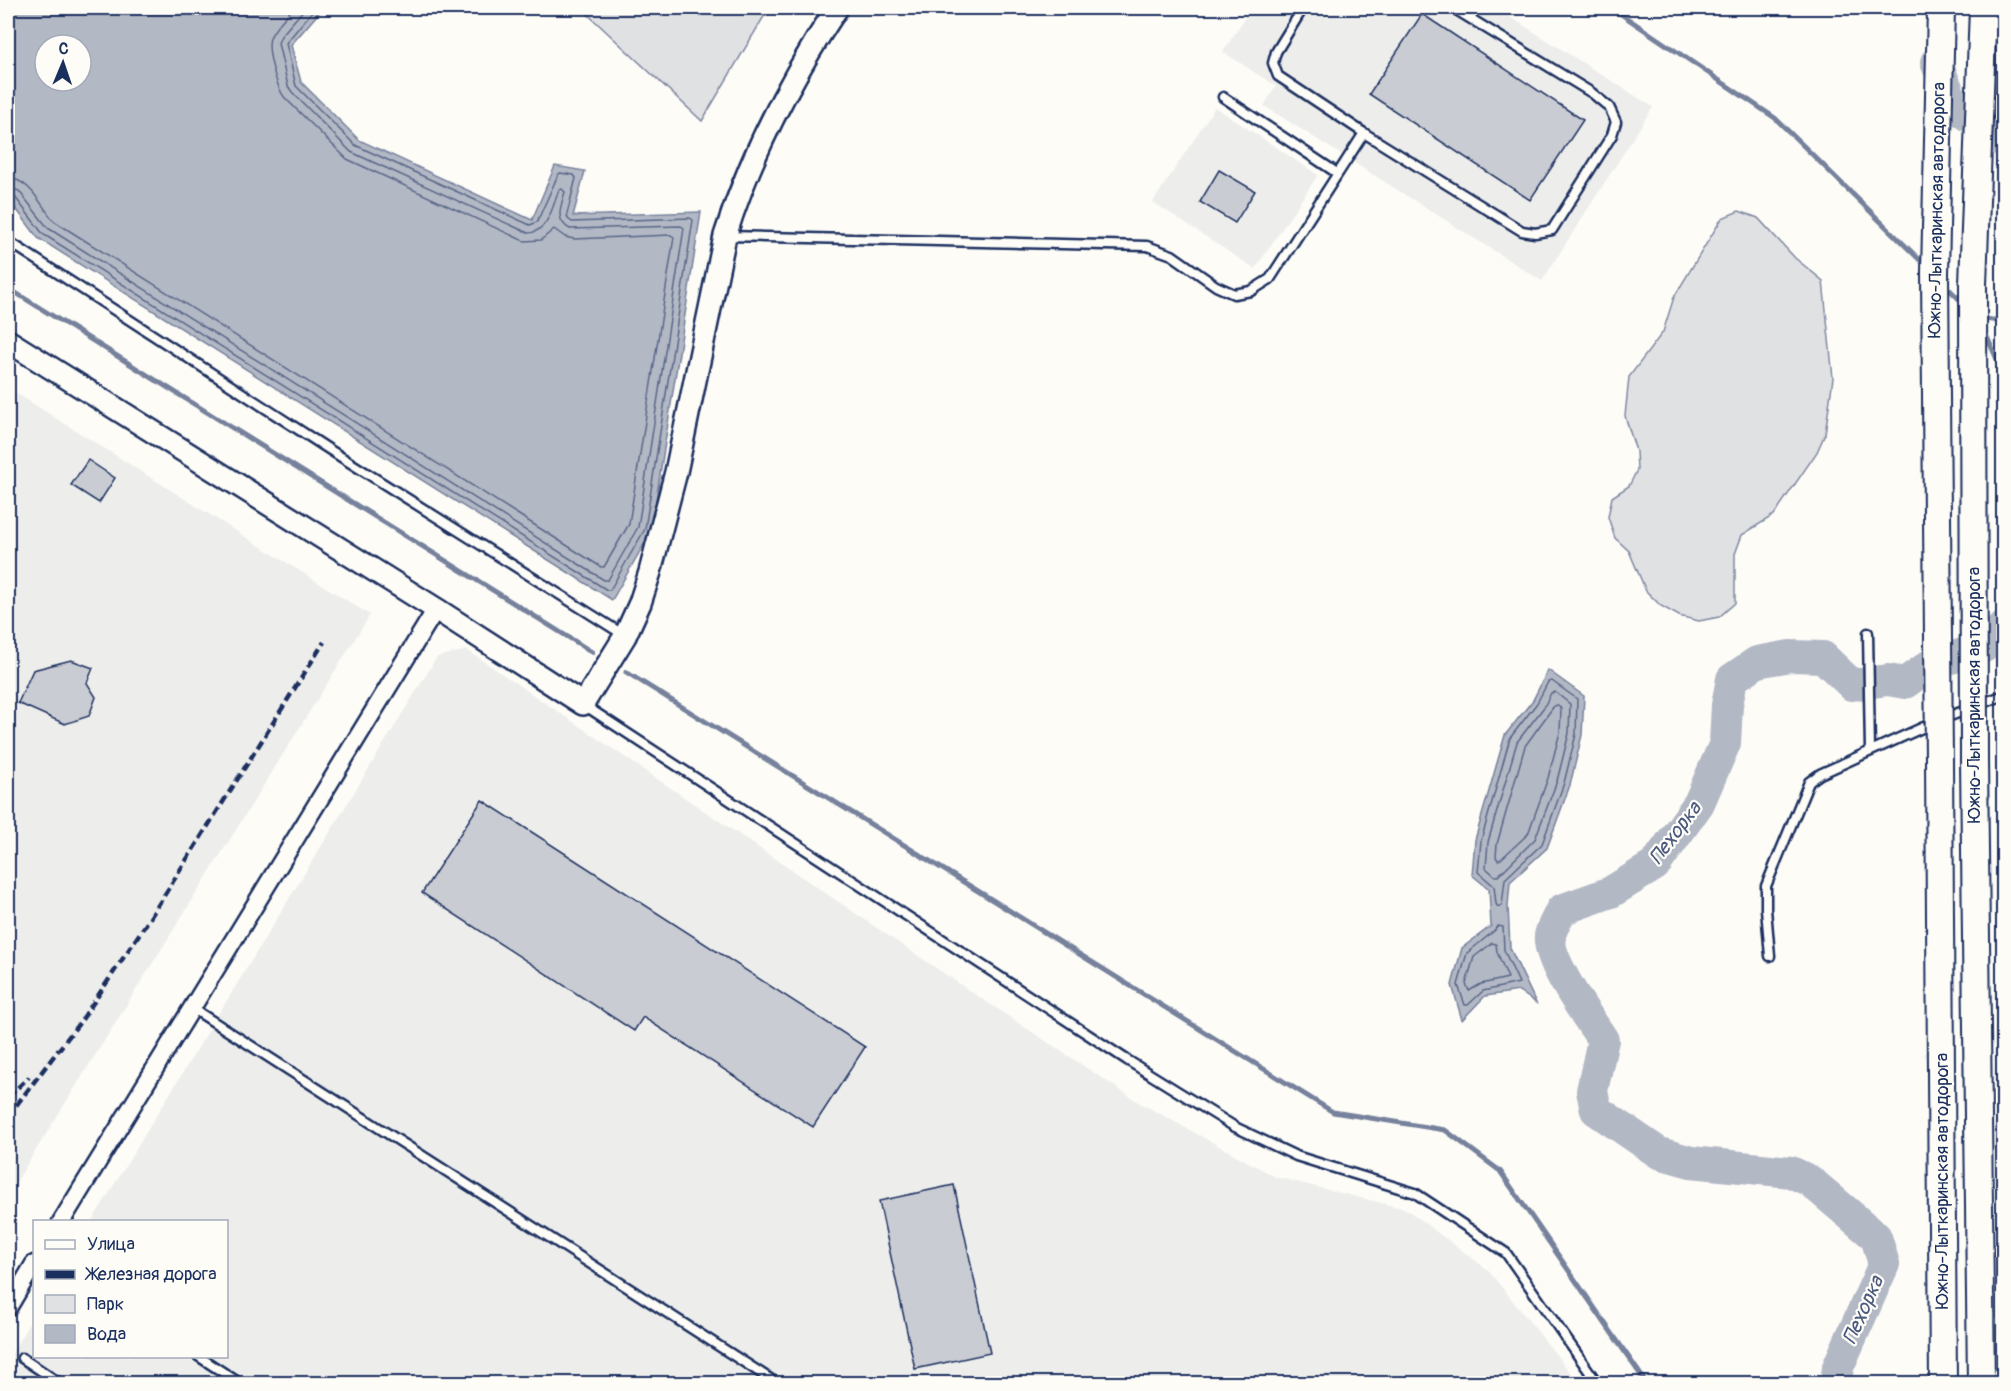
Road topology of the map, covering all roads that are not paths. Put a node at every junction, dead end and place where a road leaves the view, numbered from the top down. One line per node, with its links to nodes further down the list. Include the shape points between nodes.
1 (837, 8): 9 (street, via 775,112)
2 (1303, 8): 7 (lane, via 1276,52 1272,63 1278,76)
3 (1453, 8): 7 (lane, via 1592,93 1609,107 1616,122 1612,135 1552,230 1522,231)
4 (1941, 8): 29 (main road, Южно-Лыткаринская автодорога, bridge, via 1935,273)
5 (1983, 8): 30 (main road, Южно-Лыткаринская автодорога, bridge, via 1973,284)
6 (1223, 98): 8 (lane)
7 (1364, 133): 8 (lane)
8 (1337, 173): 9 (lane, via 1270,279 1251,291 1234,294 1172,255 1147,246)
9 (725, 236): 14 (street, via 674,483 650,572)
10 (8, 242): 14 (lane)
11 (8, 341): 12 (street)
12 (436, 609): 16 (street); 19 (street)
13 (1868, 633): 17 (lane)
14 (625, 636): 16 (street)
15 (2004, 695): 17 (lane)
16 (583, 704): 28 (lane, via 1235,1127 1296,1156 1415,1193 1506,1253)
17 (1870, 751): 18 (lane, via 1809,782 1766,886)
18 (1770, 956)
19 (192, 1008): 20 (street); 27 (lane)
20 (62, 1220)
21 (33, 1266): 22 (street)
22 (8, 1308)
23 (22, 1358): 25 (lane)
24 (201, 1358): 26 (lane)
25 (61, 1383)
26 (241, 1383)
27 (778, 1383)
28 (1598, 1383)
29 (1943, 1383)
30 (1981, 1383)

